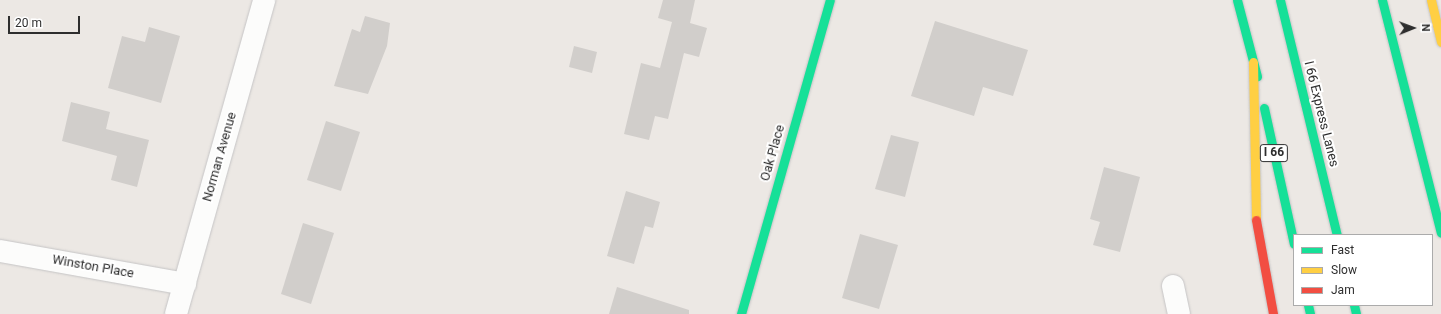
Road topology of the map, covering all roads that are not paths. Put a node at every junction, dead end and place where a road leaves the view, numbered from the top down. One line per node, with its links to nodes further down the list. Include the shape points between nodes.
1 (264, 0): 13 (street, Norman Avenue)
2 (830, 0): 16 (main road, Oak Place)
3 (1237, 0): 8 (main road, I 66)
4 (1280, 0): 10 (main road, I 66 Express Lanes)
5 (1382, 0): 9 (main road)
6 (1431, 0): 7 (main road)
7 (1441, 42)
8 (1253, 62): 11 (main road, I 66); 18 (main road, via 1256,218)
9 (1441, 233)
10 (1337, 234)
11 (1293, 240)
12 (0, 251): 13 (street, Winston Place)
13 (185, 284): 15 (street, Norman Avenue)
14 (1173, 286): 17 (street)
15 (176, 314)
16 (741, 314)
17 (1179, 314)
18 (1273, 314)

